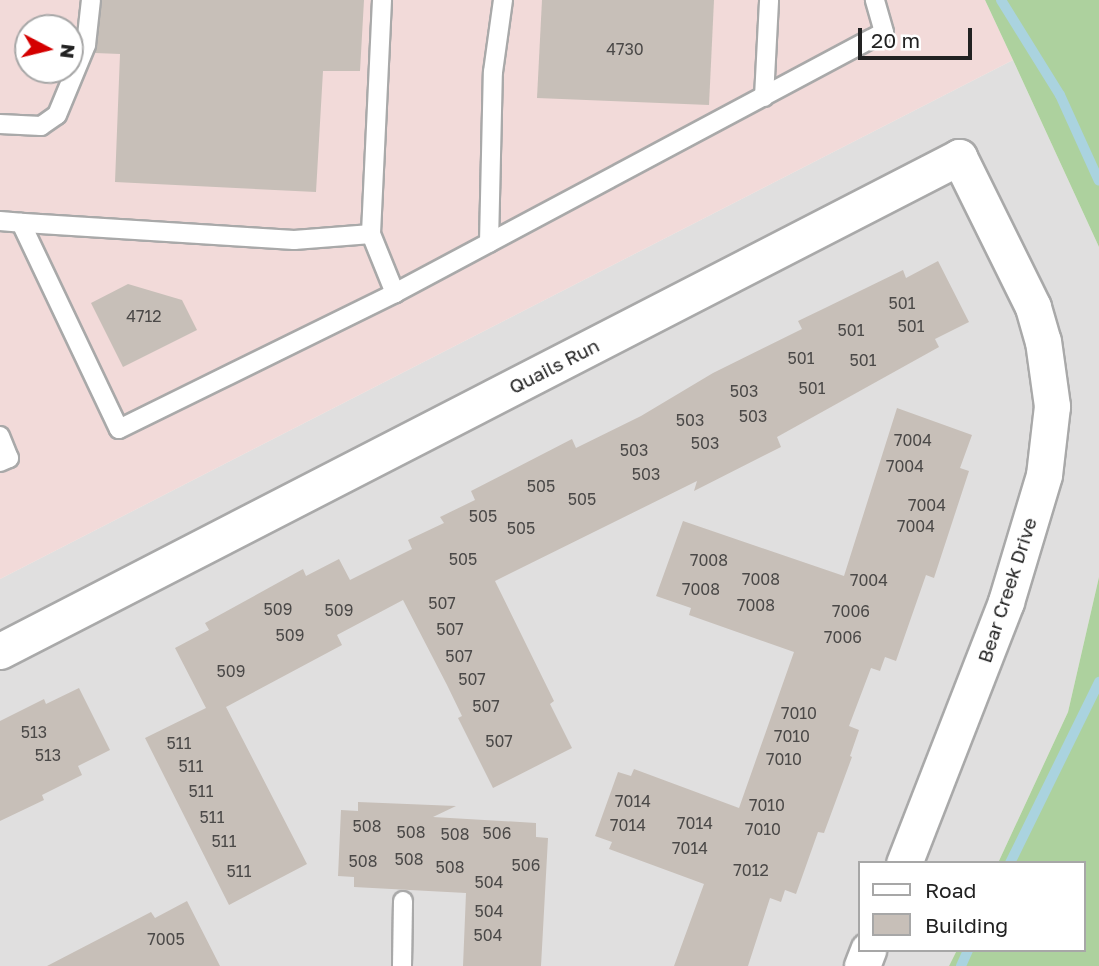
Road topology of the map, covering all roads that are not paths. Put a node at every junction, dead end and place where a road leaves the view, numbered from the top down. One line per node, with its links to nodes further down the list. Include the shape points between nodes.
1 (91, 0): 7 (lane, via 86,45 57,115 41,126)
2 (382, 0): 10 (lane)
3 (503, 0): 11 (lane, via 493,72)
4 (769, 0): 6 (lane)
5 (875, 0): 6 (lane, via 884,32)
6 (764, 97): 11 (lane)
7 (0, 124)
8 (0, 221): 9 (lane)
9 (21, 223): 10 (lane, via 294,240); 12 (lane, via 119,429)
10 (371, 234): 12 (lane)
11 (489, 243): 12 (lane)
12 (395, 293)
13 (1032, 307): 16 (street, Quails Run, via 959,157); 17 (street, Bear Creek Drive, via 1043,341 1052,406 1044,475 1006,602)
14 (0, 436): 15 (lane, via 9,458)
15 (0, 462)
16 (0, 651)
17 (905, 861)
18 (403, 901): 19 (lane)
19 (402, 966)

